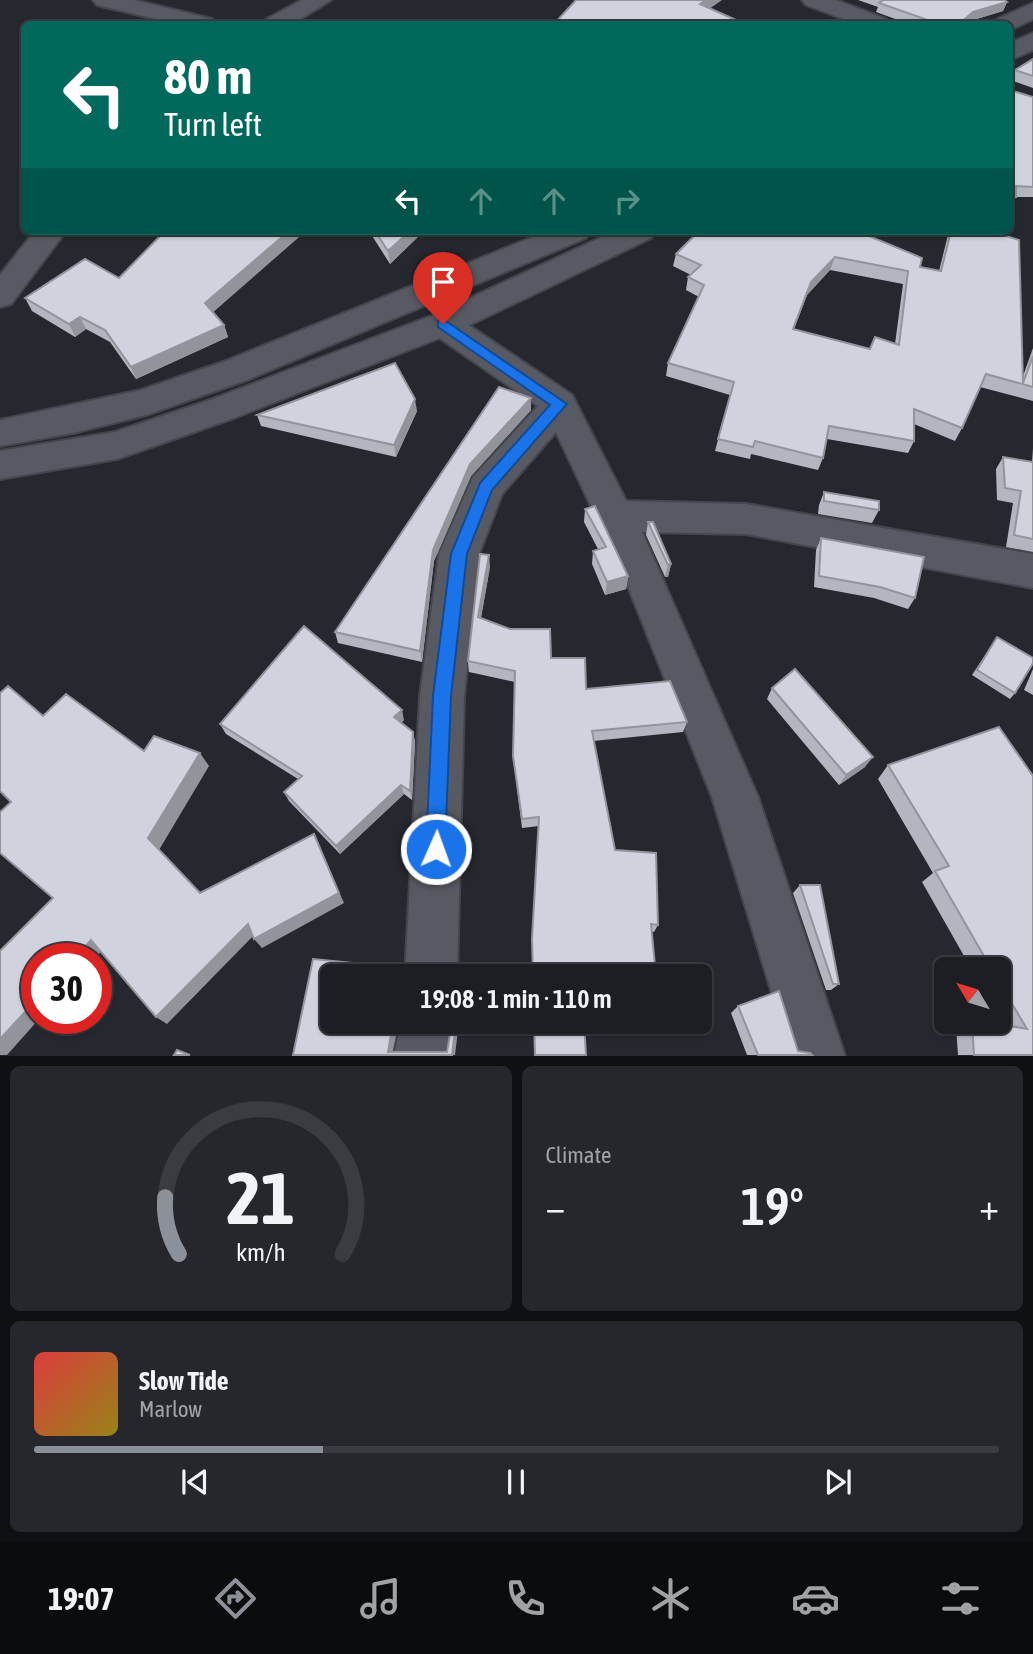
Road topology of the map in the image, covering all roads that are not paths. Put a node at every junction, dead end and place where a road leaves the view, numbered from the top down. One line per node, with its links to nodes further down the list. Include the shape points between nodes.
1 (105, 0): 5 (street)
2 (319, 0): 6 (street)
3 (814, 0): 7 (street)
4 (1033, 10): 8 (street)
5 (192, 21)
6 (280, 21)
7 (870, 21)
8 (1012, 21)
9 (1033, 40): 10 (street)
10 (1013, 51)
11 (48, 235): 14 (street)
12 (565, 235): 17 (street, via 234,372 146,402)
13 (632, 235): 15 (street)
14 (0, 296)
15 (443, 324): 16 (street); 18 (street, via 222,410 117,444)
16 (560, 404): 19 (street); 21 (street, via 486,487 459,554 442,696)
17 (0, 433)
18 (0, 465)
19 (615, 516): 20 (street, via 747,519); 24 (street, via 735,797)
20 (1033, 571)
21 (431, 964)
22 (425, 1034): 23 (street)
23 (421, 1055)
24 (818, 1055)

